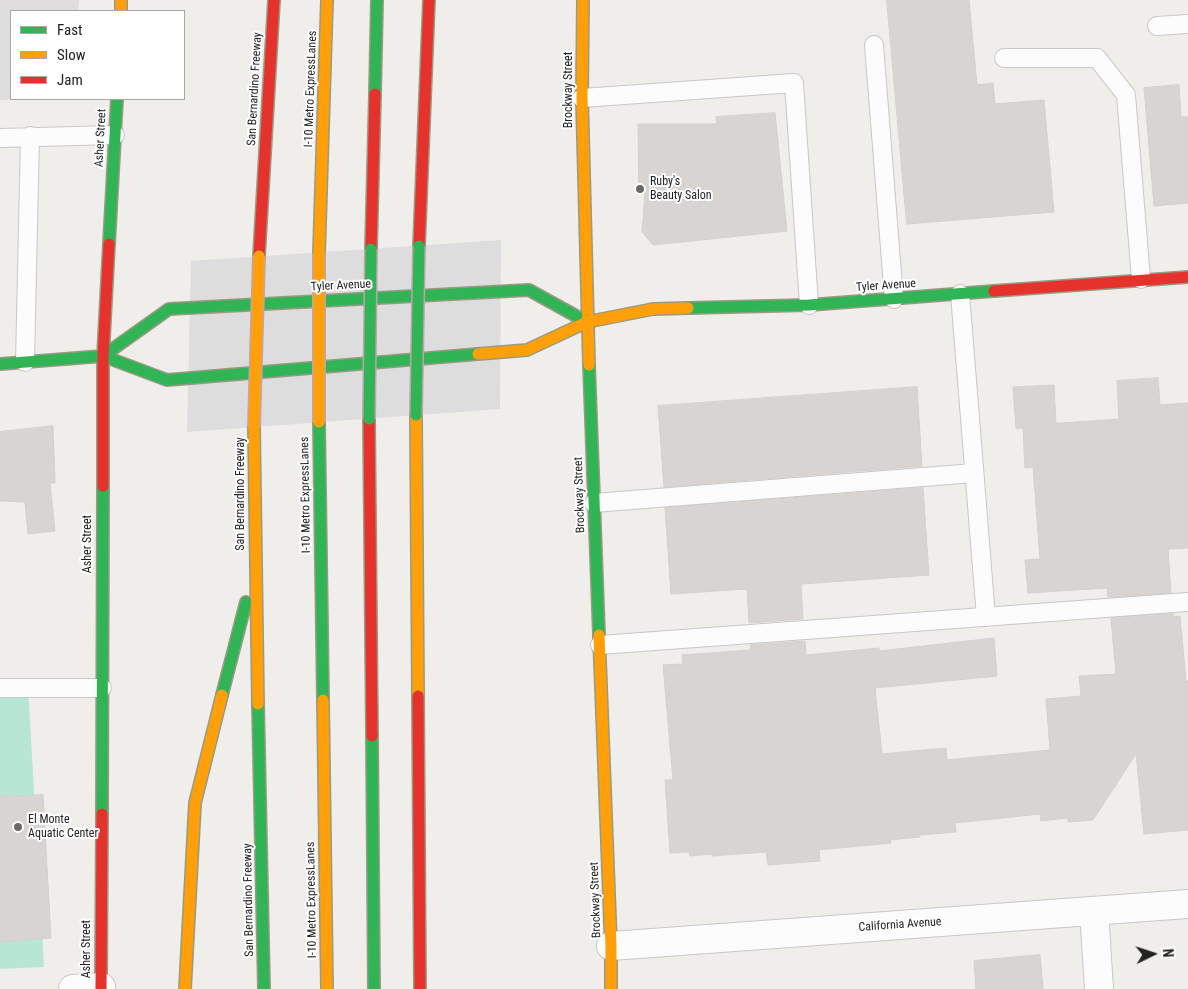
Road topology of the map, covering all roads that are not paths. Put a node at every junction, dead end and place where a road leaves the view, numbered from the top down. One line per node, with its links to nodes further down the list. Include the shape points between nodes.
1 (274, 0): 26 (main road, San Bernardino Freeway, bridge, via 259,256 254,427)
2 (327, 0): 39 (main road, I-10 Metro ExpressLanes, bridge, via 319,253)
3 (377, 0): 40 (main road, bridge, via 369,418)
4 (430, 0): 41 (main road, bridge, via 419,246 416,415)
5 (582, 0): 10 (main road, Brockway Street)
6 (1188, 24): 7 (lane)
7 (1157, 26)
8 (874, 45): 18 (lane)
9 (1004, 58): 16 (lane, via 1097,58 1126,95)
10 (582, 98): 19 (lane, via 794,83); 20 (main road, Brockway Street)
11 (117, 100): 12 (main road, Asher Street)
12 (116, 135): 13 (lane); 21 (main road, Asher Street)
13 (30, 136): 14 (lane); 22 (lane)
14 (0, 138)
15 (1188, 277): 16 (main road, Tyler Avenue)
16 (1141, 279): 17 (main road, Tyler Avenue)
17 (960, 294): 18 (main road, Tyler Avenue); 24 (lane)
18 (894, 299): 19 (main road, Tyler Avenue)
19 (809, 305): 20 (main road, Tyler Avenue, via 653,308)
20 (587, 322): 21 (main road, Tyler Avenue, via 527,350 167,380); 21 (main road, Tyler Avenue, via 529,290 169,309); 25 (main road, Brockway Street)
21 (103, 356): 22 (main road, Tyler Avenue); 31 (main road, Asher Street)
22 (25, 362): 23 (main road, Tyler Avenue)
23 (0, 364)
24 (974, 473): 25 (lane); 28 (lane)
25 (594, 503): 29 (main road, Brockway Street)
26 (255, 570): 37 (main road, via 194,803); 38 (main road, San Bernardino Freeway)
27 (1188, 602): 28 (lane)
28 (986, 617): 29 (lane)
29 (600, 645): 34 (main road, Brockway Street)
30 (0, 688): 31 (lane)
31 (102, 688): 35 (main road, Asher Street)
32 (1188, 904): 33 (street, California Avenue)
33 (1094, 911): 34 (street, California Avenue); 43 (street)
34 (611, 946): 42 (main road, Brockway Street)
35 (101, 988): 36 (street)
36 (73, 989)
37 (185, 989)
38 (264, 989)
39 (327, 989)
40 (374, 989)
41 (420, 989)
42 (611, 989)
43 (1099, 989)

